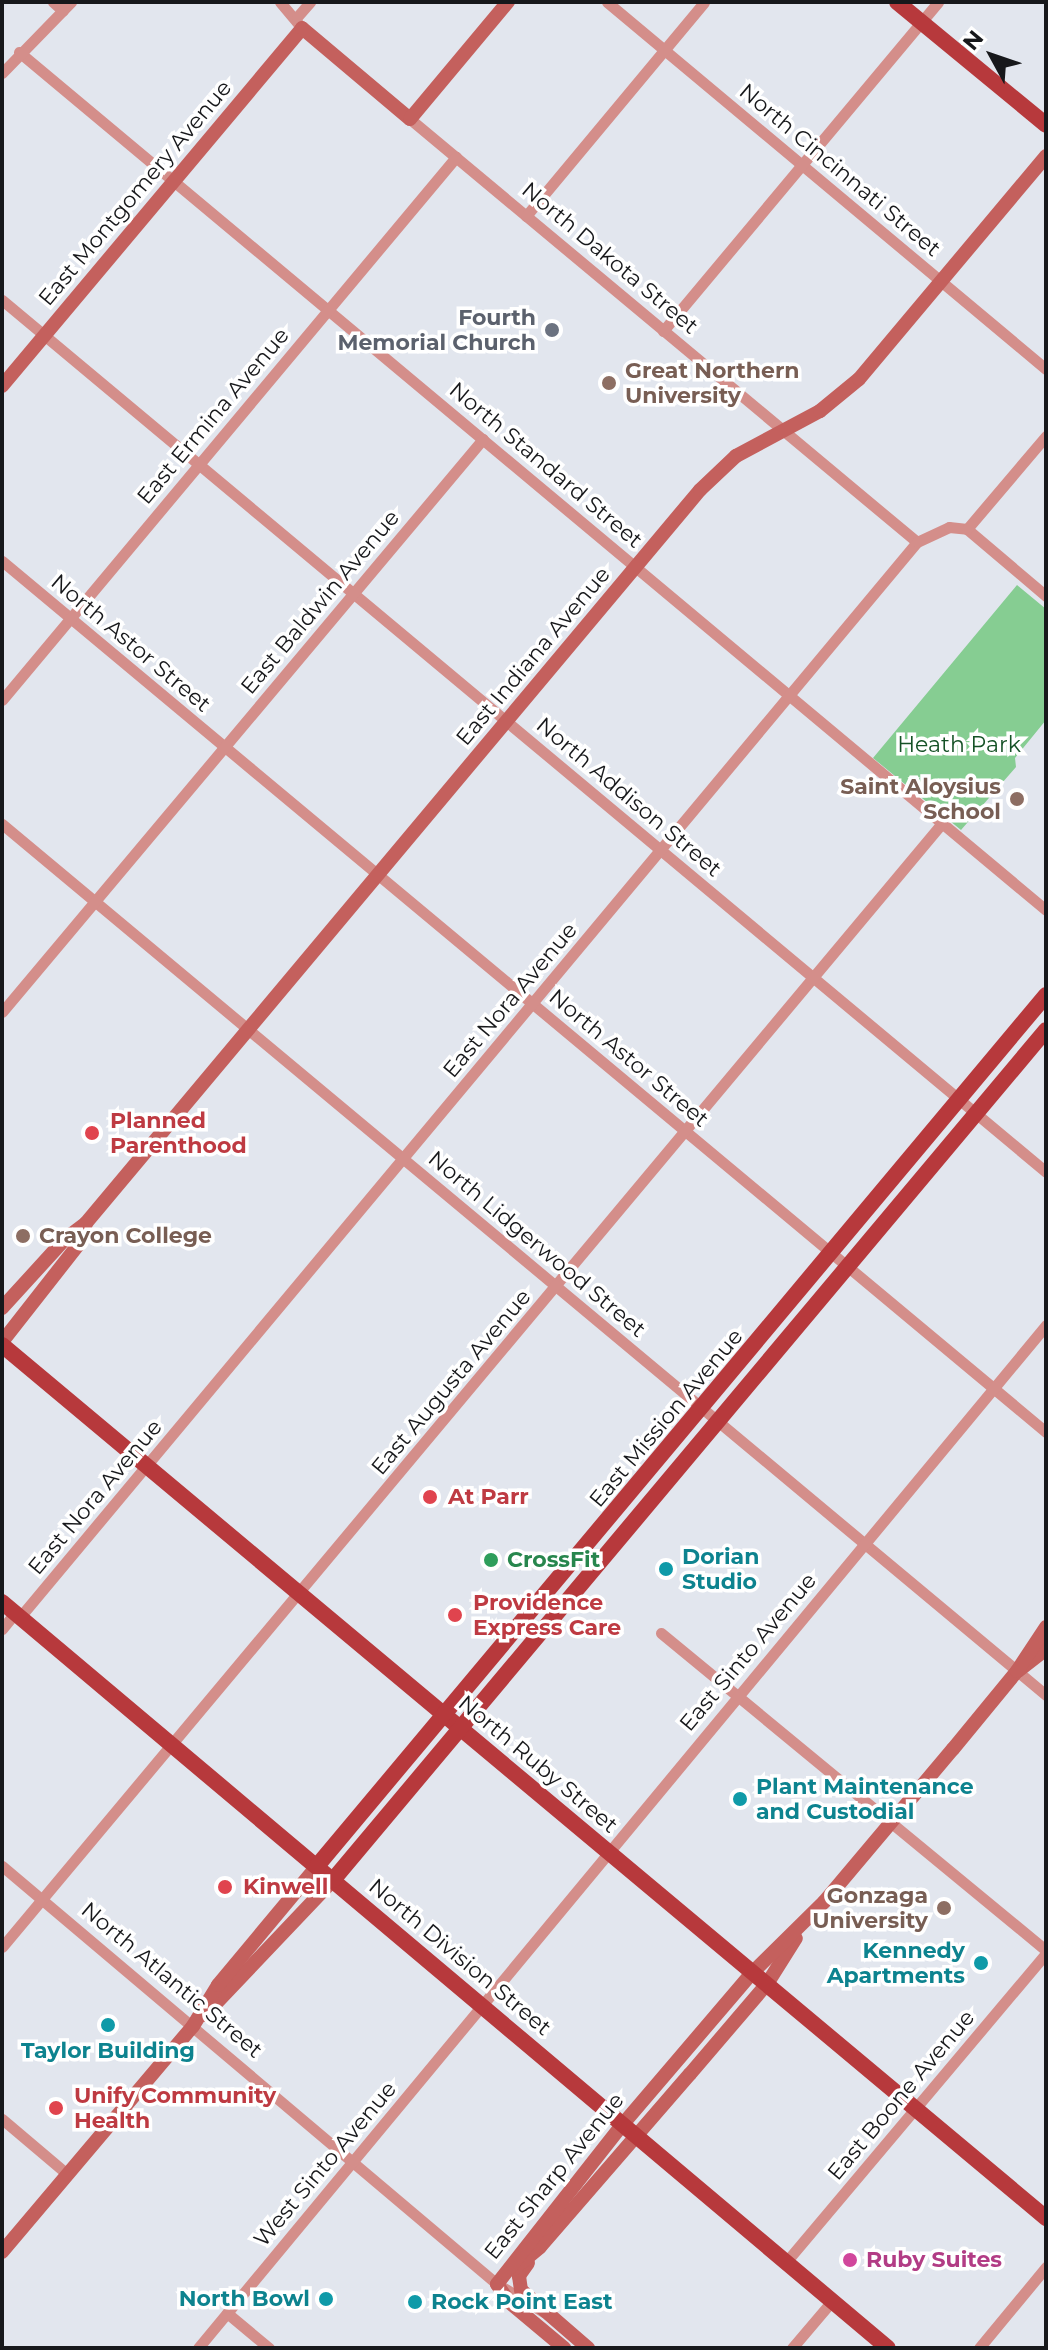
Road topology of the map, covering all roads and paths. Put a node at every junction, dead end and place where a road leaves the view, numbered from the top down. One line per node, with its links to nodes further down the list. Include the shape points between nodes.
1 (53, 2): 9 (street)
2 (280, 2): 10 (street, North Dakota Street)
3 (310, 2): 10 (street, East Montgomery Avenue)
4 (508, 2): 15 (main road)
5 (607, 2): 12 (street, North Cincinnati Street)
6 (704, 2): 12 (street)
7 (897, 2): 11 (main road)
8 (938, 2): 11 (street)
9 (67, 6): 13 (street)
10 (299, 22): 15 (main road, North Dakota Street); 20 (main road, East Montgomery Avenue)
11 (921, 22): 16 (main road); 19 (street)
12 (664, 49): 19 (street, North Cincinnati Street); 21 (street)
13 (19, 52): 14 (street); 20 (street, North Standard Street)
14 (2, 73)
15 (410, 119): 18 (street, North Dakota Street)
16 (1046, 125)
17 (1046, 156): 22 (main road, East Indiana Avenue)
18 (456, 157): 21 (street, North Dakota Street); 24 (street, East Ermina Avenue)
19 (802, 165): 22 (street, North Cincinnati Street); 25 (street)
20 (172, 182): 24 (street, North Standard Street); 26 (main road, East Montgomery Avenue)
21 (526, 216): 25 (street, North Dakota Street)
22 (940, 281): 27 (street, North Cincinnati Street); 29 (main road, East Indiana Avenue, via 859,379 820,411)
23 (2, 300): 26 (street, North Addison Street)
24 (327, 311): 31 (street, North Standard Street); 32 (street, East Ermina Avenue)
25 (663, 331): 29 (street, North Dakota Street)
26 (44, 336): 28 (main road, East Montgomery Avenue); 32 (street, North Addison Street)
27 (1046, 369)
28 (2, 386)
29 (782, 431): 34 (street, North Dakota Street); 36 (main road, East Indiana Avenue, via 736,456)
30 (1046, 436): 33 (street)
31 (483, 439): 36 (street, North Standard Street); 37 (street, East Baldwin Avenue)
32 (199, 464): 37 (street, North Addison Street); 39 (street, East Ermina Avenue)
33 (967, 529): 34 (street, East Nora Avenue, via 949,527); 38 (street)
34 (917, 542): 40 (street, East Nora Avenue)
35 (2, 561): 39 (street, North Astor Street)
36 (636, 567): 40 (street, North Standard Street); 42 (main road, East Indiana Avenue)
37 (354, 593): 42 (street, North Addison Street); 43 (street, East Baldwin Avenue)
38 (1046, 596)
39 (70, 619): 41 (street, East Ermina Avenue); 43 (street, North Astor Street)
40 (789, 696): 44 (street, North Standard Street); 46 (street, East Nora Avenue)
41 (2, 700)
42 (508, 721): 46 (street, North Addison Street); 47 (main road, East Indiana Avenue)
43 (225, 747): 47 (street, North Astor Street); 48 (street, East Baldwin Avenue)
44 (942, 823): 49 (street, North Standard Street); 50 (street, East Augusta Avenue)
45 (2, 824): 48 (street, North Lidgerwood Street)
46 (661, 850): 50 (street, North Addison Street); 52 (street, East Nora Avenue)
47 (379, 875): 52 (street, North Astor Street); 54 (main road, East Indiana Avenue)
48 (95, 901): 53 (street, East Baldwin Avenue); 54 (street, North Lidgerwood Street)
49 (1046, 910)
50 (814, 977): 56 (street, North Addison Street); 58 (street, East Augusta Avenue)
51 (1046, 995): 56 (main road, East Mission Avenue)
52 (533, 1004): 58 (street, North Astor Street); 59 (street, East Nora Avenue)
53 (2, 1012)
54 (249, 1030): 59 (street, North Lidgerwood Street); 61 (main road, East Indiana Avenue)
55 (1046, 1030): 57 (main road, East Mission Avenue)
56 (960, 1099): 57 (street, North Addison Street); 62 (main road, East Mission Avenue)
57 (976, 1113): 60 (street, North Addison Street); 63 (main road, East Mission Avenue)
58 (686, 1132): 62 (street, North Astor Street); 64 (street, East Augusta Avenue)
59 (404, 1159): 64 (street, North Lidgerwood Street); 72 (street, East Nora Avenue)
60 (1046, 1172)
61 (86, 1223): 65 (main road, East Indiana Avenue, via 58,1245); 67 (main road, East Indiana Avenue, via 82,1240)
62 (831, 1253): 63 (street, North Astor Street); 69 (main road, East Mission Avenue)
63 (848, 1269): 68 (street, North Astor Street); 70 (main road, East Mission Avenue)
64 (557, 1287): 69 (street, North Lidgerwood Street); 74 (street, East Augusta Avenue)
65 (2, 1308)
66 (1046, 1325): 68 (street, East Sinto Avenue)
67 (2, 1344): 72 (main road, North Ruby Street)
68 (993, 1388): 71 (street, North Astor Street); 73 (street, East Sinto Avenue)
69 (703, 1408): 70 (street, North Lidgerwood Street); 83 (main road, East Mission Avenue)
70 (718, 1421): 73 (street, North Lidgerwood Street); 84 (main road, East Mission Avenue)
71 (1046, 1432)
72 (147, 1466): 74 (main road, North Ruby Street); 75 (street, East Nora Avenue)
73 (864, 1543): 80 (street, North Lidgerwood Street); 81 (street, East Sinto Avenue)
74 (300, 1596): 83 (main road, North Ruby Street); 85 (street, East Augusta Avenue)
75 (12, 1611): 77 (street, East Nora Avenue); 85 (main road, North Division Street)
76 (1046, 1627): 80 (main road, East Sharp Avenue)
77 (2, 1629)
78 (661, 1633): 81 (street)
79 (1046, 1649): 80 (main road, East Sharp Avenue)
80 (1017, 1671): 82 (street, North Lidgerwood Street); 86 (main road, East Sharp Avenue)
81 (738, 1695): 86 (street); 87 (street, East Sinto Avenue)
82 (1046, 1695)
83 (445, 1716): 84 (main road, North Ruby Street); 89 (main road, East Mission Avenue)
84 (461, 1730): 87 (main road, North Ruby Street); 90 (main road, East Mission Avenue)
85 (174, 1745): 89 (main road, North Division Street); 91 (street, East Augusta Avenue)
86 (891, 1822): 92 (main road, East Sharp Avenue); 94 (street)
87 (609, 1851): 95 (main road, North Ruby Street); 97 (street, East Sinto Avenue)
88 (2, 1866): 91 (street, North Atlantic Street)
89 (317, 1866): 90 (main road, North Division Street); 98 (main road, via 218,1985)
90 (333, 1880): 97 (main road, North Division Street); 98 (main road)
91 (43, 1900): 93 (street, East Augusta Avenue); 98 (street, North Atlantic Street)
92 (804, 1924): 95 (main road, East Sharp Avenue); 96 (main road, East Sharp Avenue)
93 (2, 1947)
94 (1046, 1951): 99 (street, East Boone Avenue)
95 (753, 1972): 96 (main road, North Ruby Street); 101 (main road, East Sharp Avenue)
96 (767, 1984): 99 (main road, North Ruby Street); 102 (main road, East Sharp Avenue)
97 (484, 2006): 101 (main road, North Division Street); 103 (street, West Sinto Avenue)
98 (193, 2026): 103 (street, North Atlantic Street); 104 (main road)
99 (914, 2109): 105 (main road, North Ruby Street); 108 (street, East Boone Avenue)
100 (2, 2119): 104 (street)
101 (623, 2124): 102 (main road, North Division Street); 110 (main road, East Sharp Avenue)
102 (637, 2136): 106 (main road, East Sharp Avenue); 108 (main road, North Division Street)
103 (353, 2162): 110 (street, North Atlantic Street); 112 (street, West Sinto Avenue)
104 (67, 2174): 107 (main road)
105 (1046, 2218)
106 (540, 2247): 110 (main road, East Sharp Avenue); 113 (main road, via 519,2282)
107 (2, 2252)
108 (786, 2262): 111 (main road, North Division Street)
109 (1046, 2267): 120 (street)
110 (497, 2284): 113 (street, North Atlantic Street); 116 (main road, North Atlantic Street, via 509,2302)
111 (832, 2301): 118 (street); 119 (main road, North Division Street)
112 (227, 2313): 114 (street, West Sinto Avenue); 115 (street)
113 (546, 2313): 117 (main road, North Atlantic Street)
114 (198, 2348)
115 (269, 2348)
116 (564, 2348)
117 (588, 2348)
118 (792, 2348)
119 (888, 2348)
120 (979, 2348)

